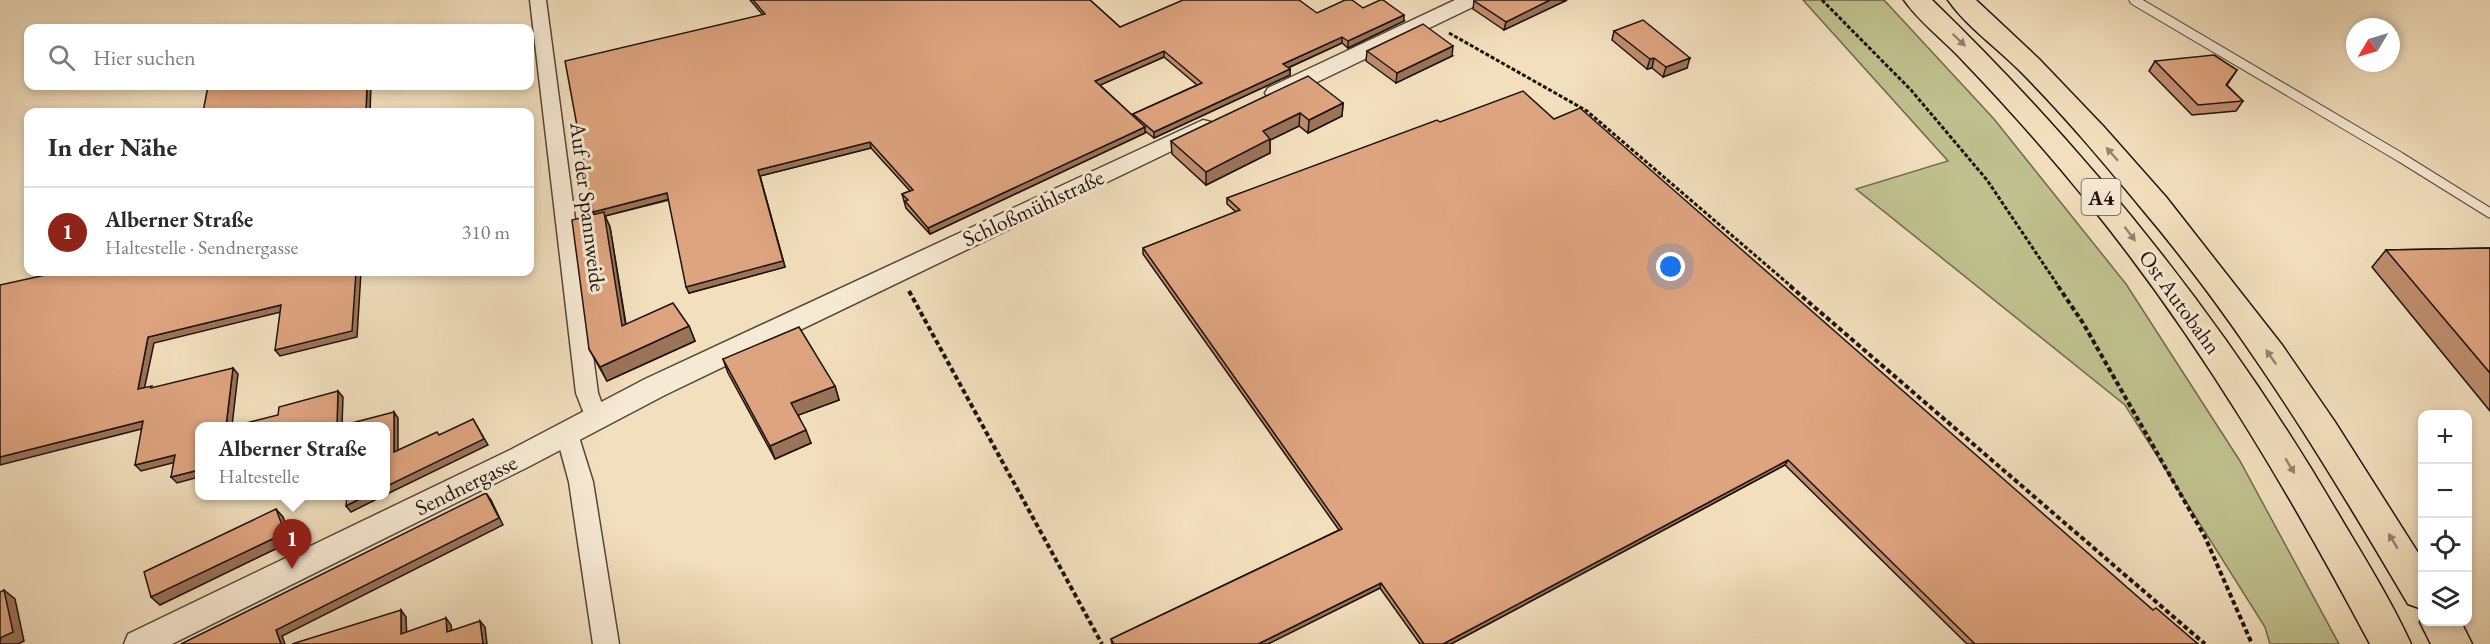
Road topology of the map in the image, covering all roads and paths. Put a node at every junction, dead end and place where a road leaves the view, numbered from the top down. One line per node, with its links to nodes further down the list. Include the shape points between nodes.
1 (538, 0): 12 (street, Auf der Spannweide, via 587,393)
2 (1473, 0): 7 (street)
3 (1822, 0): 20 (path, via 1911,90 1988,180 2083,323 2199,526)
4 (1917, 0): 21 (highway, Ost Autobahn / A4, one-way to 21, via 2058,144 2188,311 2260,416 2328,528)
5 (1961, 0): 14 (highway, Ost Autobahn / A4, one-way to 5, via 2376,513 2223,288 2091,131)
6 (2134, 0): 10 (lane)
7 (1428, 21): 8 (street); 19 (path, via 1587,111)
8 (1255, 103)
9 (1223, 118): 11 (street, Schloßmühlstraße)
10 (2490, 213)
11 (898, 272): 12 (street, Schloßmühlstraße); 18 (path)
12 (596, 418): 13 (street, Sendnergasse)
13 (567, 434): 16 (street, Sendnergasse); 17 (street, via 581,482)
14 (2418, 585)
15 (2443, 626): 22 (highway)
16 (140, 644)
17 (606, 644)
18 (1102, 644)
19 (2205, 644)
20 (2252, 644)
21 (2391, 644)
22 (2452, 644)

